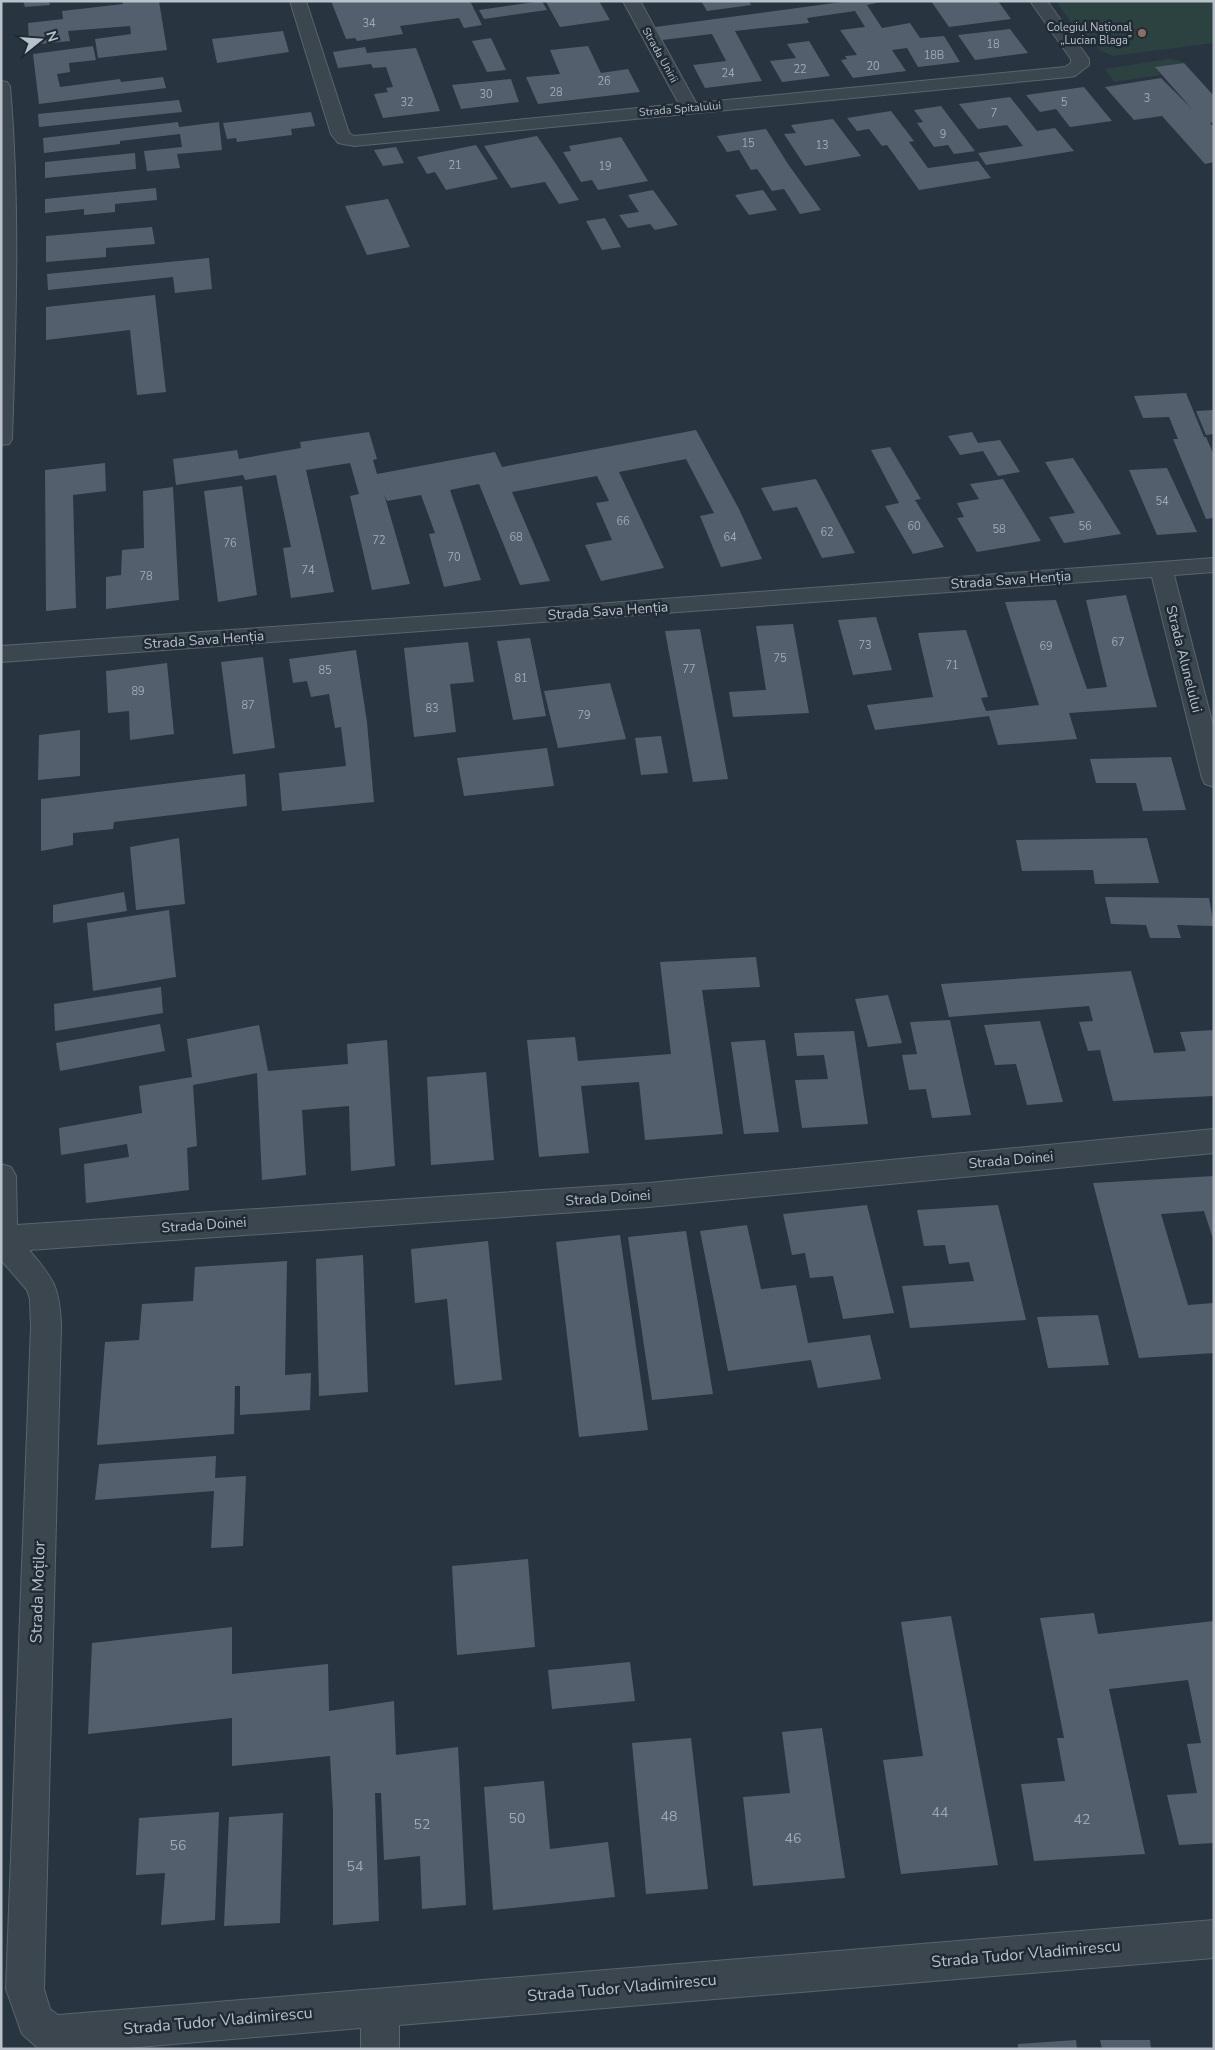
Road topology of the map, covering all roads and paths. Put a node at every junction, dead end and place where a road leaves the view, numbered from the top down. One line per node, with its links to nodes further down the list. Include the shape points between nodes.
1 (298, 1): 5 (street, Strada Spitalului, via 344,139 354,141)
2 (631, 1): 5 (street, Strada Unirii)
3 (1038, 1): 5 (street, Strada Spitalului, via 1080,59 1078,69)
4 (1, 86): 6 (street, via 6,156 6,311)
5 (690, 108)
6 (1, 439)
7 (1214, 565): 8 (street, Strada Sava Henția)
8 (1162, 568): 9 (street, Strada Sava Henția); 10 (street, Strada Alunelului)
9 (1, 654)
10 (1214, 778)
11 (1214, 1141): 13 (street, Strada Doinei, via 649,1195)
12 (1, 1176): 13 (street)
13 (2, 1239): 16 (street, Strada Moților, via 39,1283 45,1299 26,1989)
14 (1214, 1939): 15 (street, Strada Tudor Vladimirescu)
15 (380, 2008): 16 (street, Strada Tudor Vladimirescu, via 52,2035); 17 (street)
16 (36, 2020)
17 (380, 2049)

